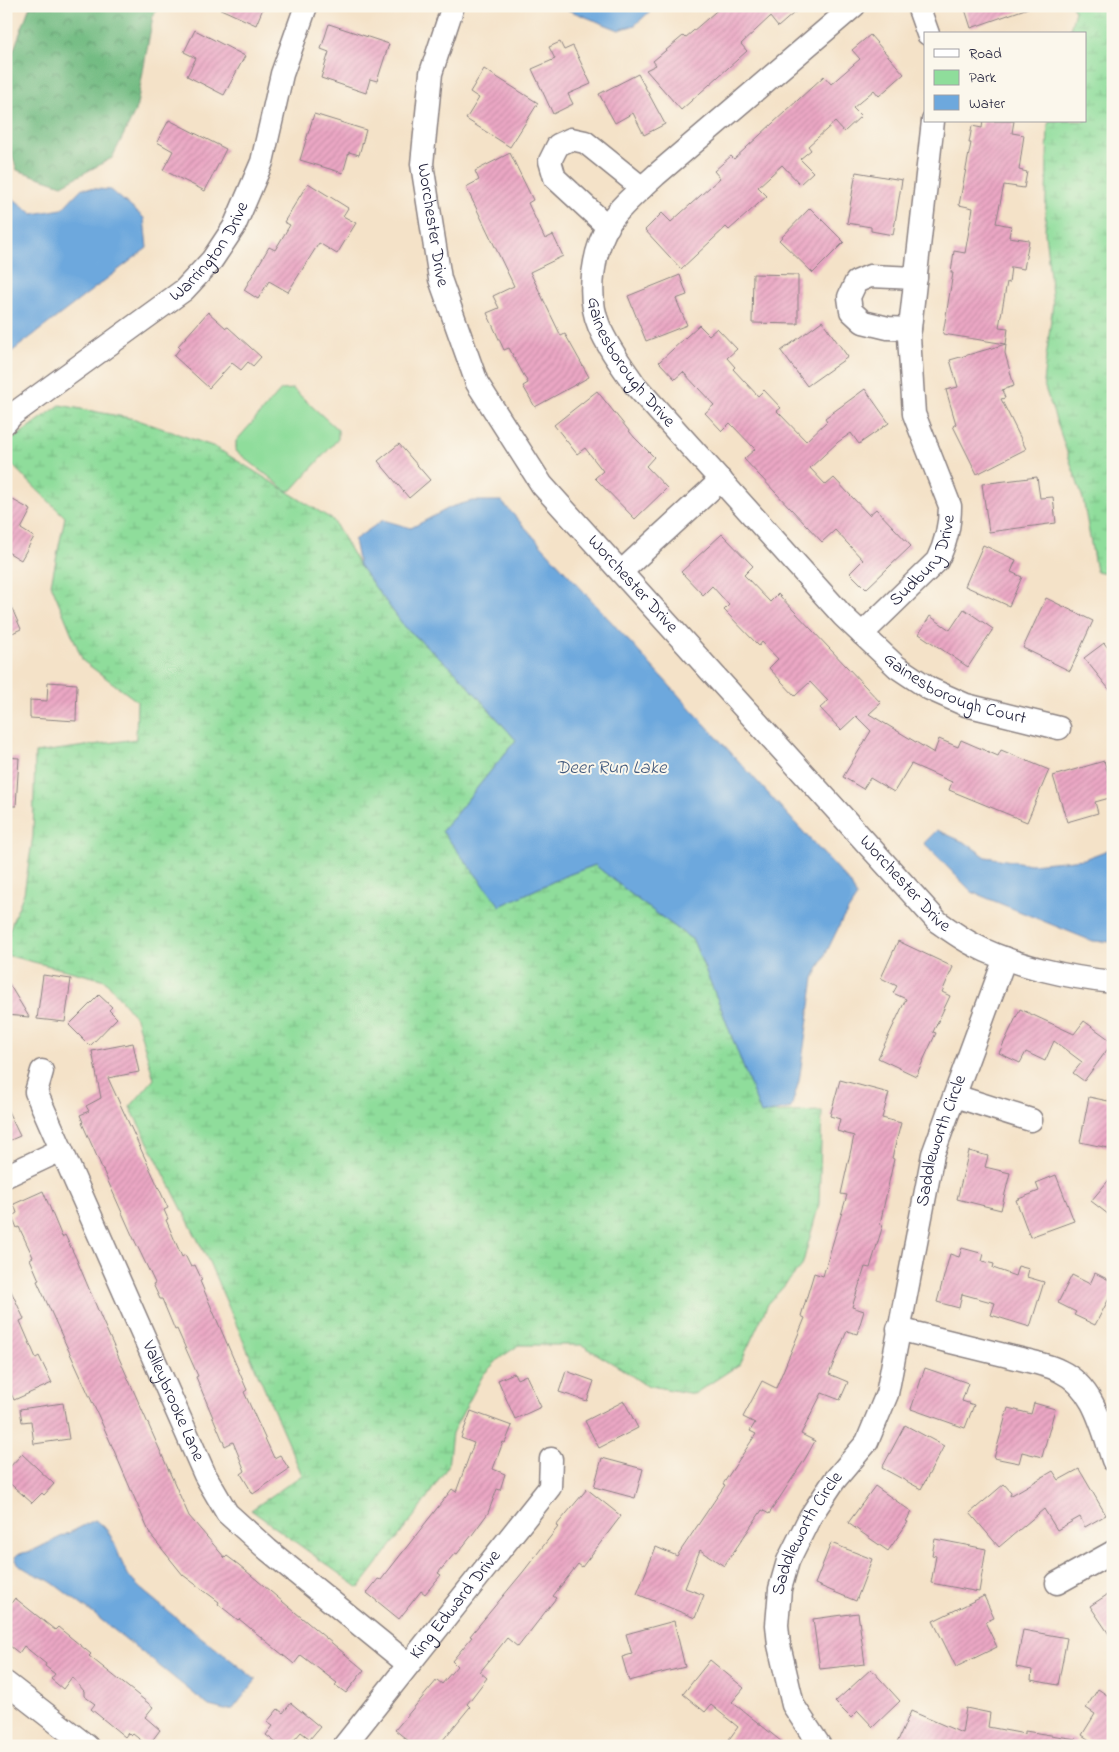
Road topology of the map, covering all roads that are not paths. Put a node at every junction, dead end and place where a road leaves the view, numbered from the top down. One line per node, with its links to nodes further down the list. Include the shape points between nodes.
1 (306, 6): 11 (street, Warrington Drive, via 282,74 262,162 234,227 212,260 184,290)
2 (453, 6): 13 (street, Worchester Drive, via 431,72 422,164 440,279 477,383 542,485)
3 (854, 6): 7 (street, Gainesborough Drive)
4 (918, 6): 5 (street)
5 (927, 32)
6 (933, 122): 9 (street, Sudbury Drive)
7 (642, 188): 8 (street, Gainesborough Drive); 8 (street, via 585,142 571,139 558,145 550,161 554,178)
8 (608, 227): 12 (street, Gainesborough Drive, via 599,247 594,271 593,298 598,324 635,385)
9 (916, 278): 10 (street, Sudbury Drive); 10 (street, via 870,276 856,282 849,297 852,311 863,322)
10 (910, 329): 14 (street, Sudbury Drive, via 914,414 950,506 950,521 945,546 937,561)
11 (6, 422)
12 (721, 480): 13 (street); 14 (street, Gainesborough Drive)
13 (621, 572): 16 (street, Worchester Drive, via 938,922 975,946)
14 (862, 634): 15 (street, Gainesborough Court, via 897,667 930,689 966,705)
15 (1059, 728)
16 (1005, 958): 17 (street, Worchester Drive, via 1049,971); 19 (street, Saddleworth Circle)
17 (1113, 982)
18 (42, 1071): 21 (street, Valleybrooke Lane, via 36,1092)
19 (955, 1096): 20 (street); 23 (street, Saddleworth Circle, via 933,1154)
20 (1031, 1120)
21 (61, 1150): 22 (street); 28 (street, Valleybrooke Lane, via 205,1475 227,1513)
22 (6, 1176)
23 (898, 1330): 25 (street, via 1037,1363 1070,1377 1091,1400); 32 (street, Saddleworth Circle, via 887,1394 866,1442 810,1517 788,1561 780,1589 779,1645 793,1705)
24 (551, 1459): 28 (street, King Edward Drive, via 550,1487)
25 (1113, 1460)
26 (1113, 1552): 27 (street)
27 (1057, 1582)
28 (408, 1664): 31 (street, King Edward Drive)
29 (6, 1683): 30 (street)
30 (87, 1746)
31 (344, 1746)
32 (820, 1746)

